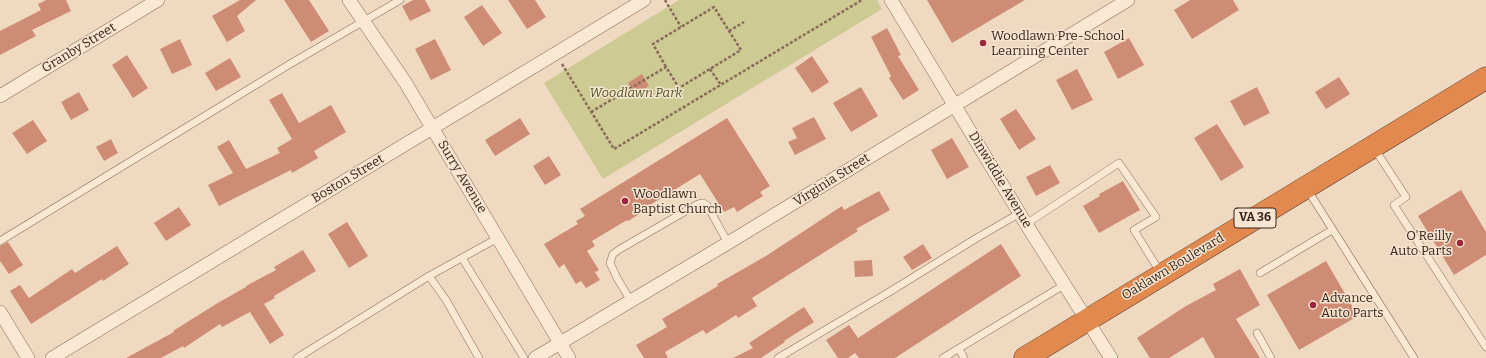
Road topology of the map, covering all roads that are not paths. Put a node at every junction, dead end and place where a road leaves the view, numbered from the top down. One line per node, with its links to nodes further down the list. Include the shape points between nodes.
1 (158, 0): 9 (street, Granby Street)
2 (349, 0): 7 (street, Surry Avenue)
3 (400, 0): 7 (lane)
4 (644, 0): 11 (street, Boston Street)
5 (891, 0): 10 (street, Dinwiddie Avenue)
6 (1128, 0): 10 (street, Virginia Street)
7 (363, 20): 11 (street, Surry Avenue); 17 (lane)
8 (1486, 78): 12 (highway, Oaklawn Boulevard / VA 36)
9 (0, 96)
10 (955, 104): 14 (street, Dinwiddie Avenue); 18 (street, Virginia Street)
11 (432, 128): 16 (street, Surry Avenue); 32 (street, Boston Street)
12 (1373, 146): 13 (highway, Oaklawn Boulevard / VA 36); 29 (lane, via 1406,197 1394,205)
13 (1306, 187): 15 (lane); 21 (highway, Oaklawn Boulevard / VA 36)
14 (1023, 218): 21 (lane, via 1118,163 1156,217 1134,230); 23 (street, Dinwiddie Avenue); 38 (lane, via 975,239)
15 (1332, 230): 20 (lane); 44 (lane)
16 (498, 238): 19 (lane); 28 (street, Surry Avenue)
17 (0, 241)
18 (728, 243): 24 (street, Virginia Street); 24 (lane, via 707,205 703,203 620,248 610,263)
19 (462, 258): 22 (lane); 35 (lane)
20 (1260, 273)
21 (1161, 274): 26 (highway, Oaklawn Boulevard / VA 36)
22 (429, 276): 33 (lane); 34 (lane, via 446,300)
23 (1064, 285): 26 (street, Dinwiddie Avenue); 30 (lane)
24 (631, 301): 28 (street, Virginia Street)
25 (0, 312): 31 (street)
26 (1086, 321): 41 (highway, Oaklawn Boulevard / VA 36); 42 (street, Dinwiddie Avenue)
27 (1257, 333): 43 (lane)
28 (560, 343): 36 (street, Virginia Street); 37 (street, Surry Avenue)
29 (1486, 346)
30 (960, 349): 39 (lane); 40 (lane)
31 (28, 358)
32 (52, 358)
33 (297, 358)
34 (478, 358)
35 (524, 358)
36 (535, 358)
37 (569, 358)
38 (778, 358)
39 (943, 358)
40 (964, 358)
41 (1025, 358)
42 (1111, 358)
43 (1271, 358)
44 (1414, 358)

